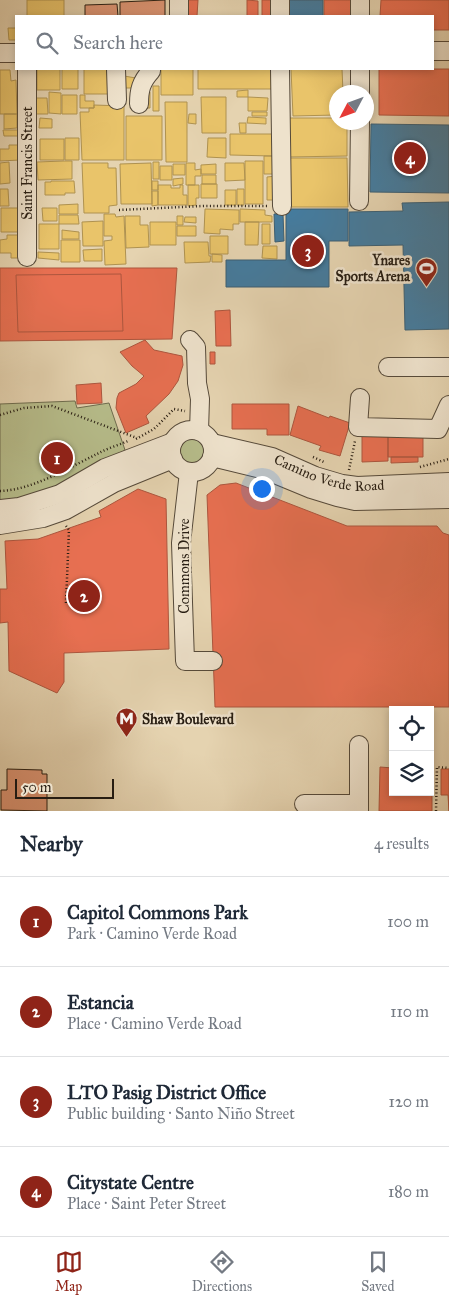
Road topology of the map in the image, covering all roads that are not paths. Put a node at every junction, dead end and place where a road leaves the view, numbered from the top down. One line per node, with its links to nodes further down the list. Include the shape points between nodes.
1 (179, 0): 4 (street)
2 (280, 0): 5 (street)
3 (360, 0): 6 (street)
4 (179, 15)
5 (280, 15)
6 (360, 15)
7 (434, 51): 8 (street)
8 (449, 51)
9 (0, 53): 10 (street)
10 (15, 53)
11 (27, 70): 22 (street, Saint Francis Street)
12 (116, 70): 17 (street)
13 (151, 70): 18 (street, via 143,80)
14 (280, 70): 21 (street)
15 (360, 70): 16 (street)
16 (360, 85)
17 (117, 100)
18 (139, 104)
19 (360, 130): 20 (street)
20 (359, 201)
21 (282, 206)
22 (27, 257)
23 (190, 340): 28 (street, via 196,347)
24 (388, 367): 25 (street)
25 (449, 367)
26 (360, 398): 27 (street, via 358,427 438,428)
27 (449, 405)
28 (199, 430): 29 (street, via 181,432); 30 (street, via 204,433)
29 (173, 442): 31 (street); 35 (street, via 105,468 60,494)
30 (212, 450): 32 (street, via 209,464 196,472); 33 (street, Camino Verde Road, via 272,457 342,484); 34 (street, Camino Verde Road, via 312,489 355,501)
31 (173, 460): 32 (street, via 179,468); 36 (street, via 114,483 66,510)
32 (189, 472): 37 (street, Commons Drive, via 174,553 185,661)
33 (449, 482)
34 (446, 501)
35 (0, 509)
36 (0, 526)
37 (213, 661)
38 (360, 745): 40 (street)
39 (304, 804): 40 (street)
40 (359, 808)

